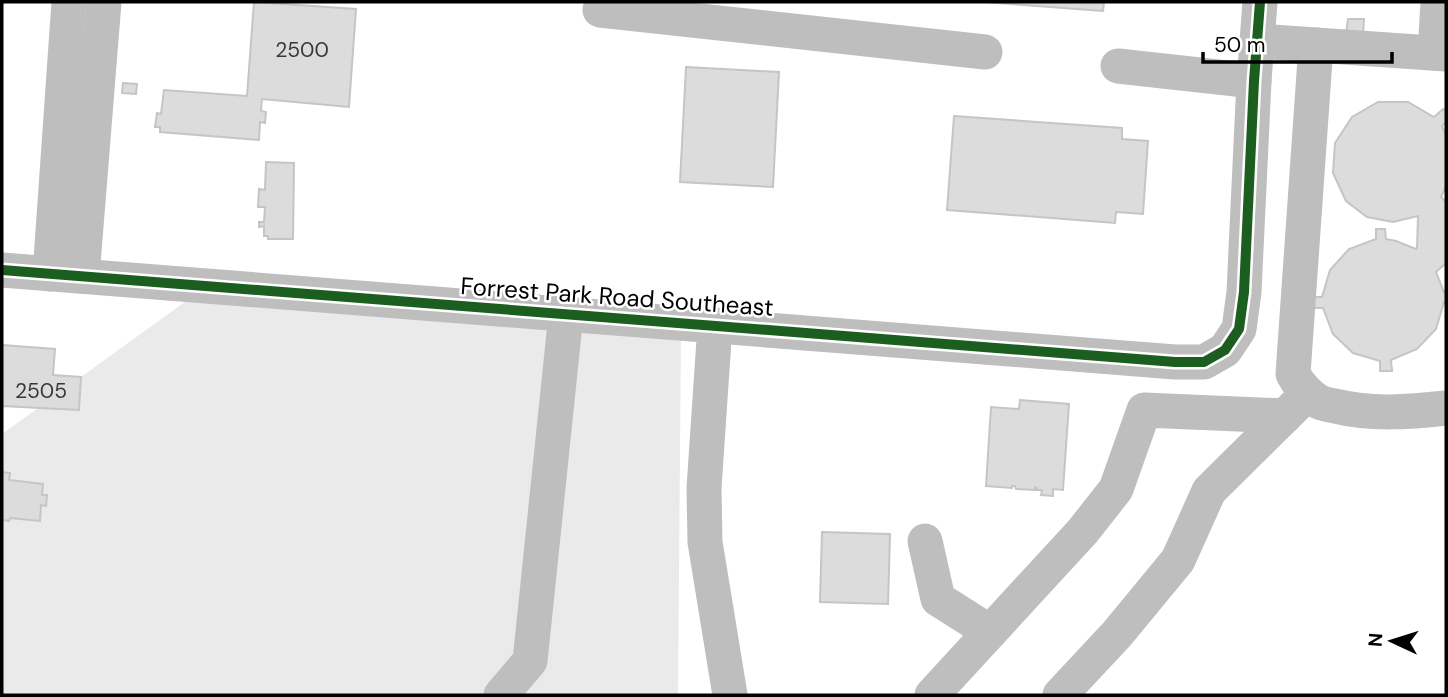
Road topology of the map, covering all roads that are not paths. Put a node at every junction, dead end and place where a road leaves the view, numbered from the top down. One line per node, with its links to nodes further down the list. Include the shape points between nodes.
1 (69, 2): 13 (street)
2 (104, 2): 13 (street)
3 (1260, 2): 6 (street)
4 (1438, 2): 9 (street)
5 (600, 10): 8 (street)
6 (1257, 41): 7 (street); 11 (street)
7 (1316, 45): 9 (street); 16 (street, via 1293,374 1300,386)
8 (985, 52)
9 (1441, 54)
10 (1118, 66): 11 (street)
11 (1254, 81): 15 (street, Forrest Park Road Southeast, via 1239,329 1225,349 1204,362)
12 (2, 270): 13 (street, Forrest Park Road Southeast)
13 (66, 275): 14 (street, Forrest Park Road Southeast)
14 (566, 314): 15 (street, Forrest Park Road Southeast); 20 (street, via 530,661)
15 (715, 325): 21 (street, via 705,542)
16 (1296, 405): 17 (street, via 1320,402 1378,411); 19 (street, via 1144,411 1116,489); 23 (street, via 1209,492 1178,560)
17 (1446, 408)
18 (925, 541): 19 (street, via 938,599)
19 (990, 632): 22 (street)
20 (501, 695)
21 (730, 695)
22 (932, 695)
23 (1060, 695)

